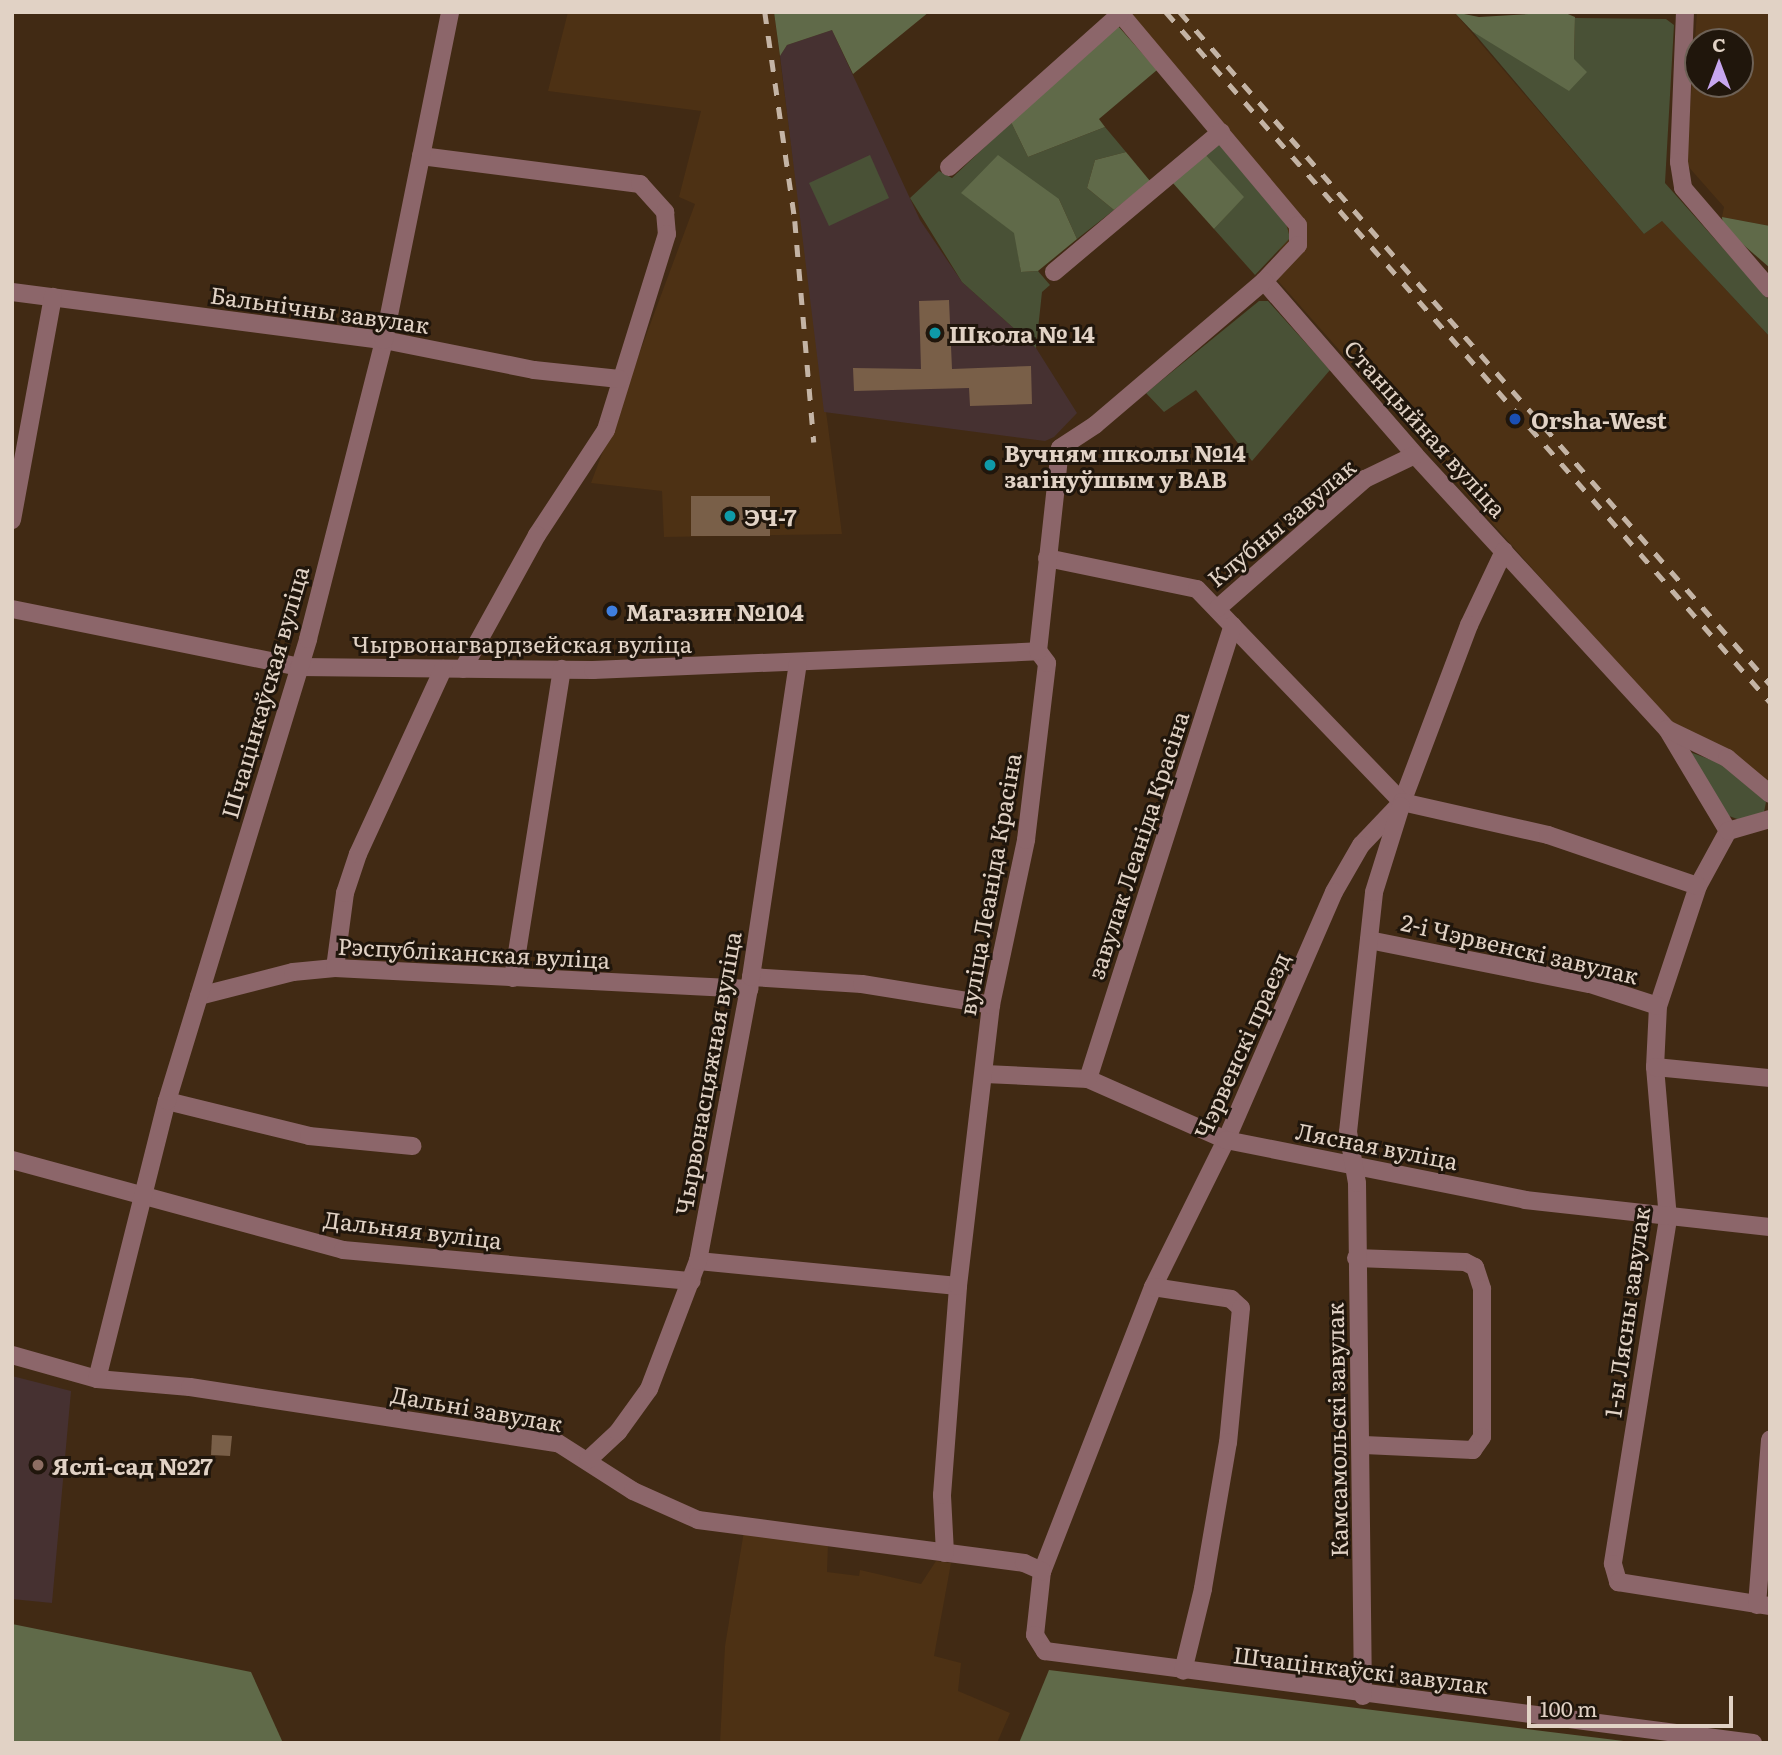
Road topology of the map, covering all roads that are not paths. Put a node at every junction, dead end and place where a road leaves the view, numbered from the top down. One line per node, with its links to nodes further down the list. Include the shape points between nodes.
1 (450, 12): 5 (street, Шчацінкаўская вуліца)
2 (1685, 12): 9 (street, via 1679,162 1683,188)
3 (1119, 13): 4 (street); 6 (street)
4 (1221, 132): 7 (street); 8 (street, via 1298,225 1298,244)
5 (421, 156): 12 (street, Шчацінкаўская вуліца); 13 (street, via 640,184 657,198 666,212 667,234)
6 (949, 167)
7 (1054, 272)
8 (1264, 281): 15 (street, Станцыйная вуліца); 18 (street, вуліца Леаніда Красіна, via 1095,425 1060,448)
9 (1770, 289)
10 (12, 292): 11 (street, Бальнічны завулак)
11 (53, 297): 12 (street, Бальнічны завулак); 14 (street)
12 (384, 340): 13 (street, Бальнічны завулак, via 534,370); 24 (street, Шчацінкаўская вуліца)
13 (620, 379): 26 (street, via 606,430 537,535)
14 (20, 437): 16 (street)
15 (1415, 455): 17 (street, Станцыйная вуліца); 19 (street, Клубны завулак, via 1365,479)
16 (12, 520)
17 (1504, 551): 28 (street, Станцыйная вуліца); 30 (street, Чэрвенскі праезд, via 1469,625)
18 (1046, 558): 19 (street, via 1197,589); 22 (street, вуліца Леаніда Красіна)
19 (1218, 608): 21 (street)
20 (12, 609): 24 (street, Чырвонагвардзейская вуліца)
21 (1233, 626): 30 (street); 43 (street, завулак Леаніда Красіна)
22 (1038, 651): 23 (street, Чырвонагвардзейская вуліца); 39 (street, вуліца Леаніда Красіна, via 1047,663 1026,840)
23 (798, 664): 27 (street, Чырвонагвардзейская вуліца); 37 (street, Чырвонасцяжная вуліца)
24 (299, 667): 25 (street, Чырвонагвардзейская вуліца); 38 (street, Шчацінкаўская вуліца)
25 (443, 669): 26 (street, Чырвонагвардзейская вуліца); 35 (street, via 358,854 345,893)
26 (463, 669): 27 (street, Чырвонагвардзейская вуліца)
27 (562, 669): 36 (street)
28 (1667, 729): 29 (street, via 1727,758); 32 (street, Станцыйная вуліца)
29 (1770, 794)
30 (1402, 802): 33 (street, via 1548,835); 34 (street, Камсамольскі завулак, via 1374,892); 46 (street, Чэрвенскі праезд, via 1361,845 1334,892)
31 (1770, 819): 32 (street)
32 (1728, 831): 33 (street)
33 (1698, 886): 40 (street, 1-ы Лясны завулак)
34 (1369, 940): 40 (street, 2-і Чэрвенскі завулак, via 1590,984); 49 (street, Камсамольскі завулак, via 1348,1132)
35 (335, 968): 36 (street, Рэспубліканская вуліца); 38 (street, Рэспубліканская вуліца, via 293,972)
36 (513, 978): 37 (street, Рэспубліканская вуліца)
37 (750, 983): 39 (street, Рэспубліканская вуліца, via 862,984); 54 (street, Чырвонасцяжная вуліца)
38 (199, 996): 45 (street, Шчацінкаўская вуліца)
39 (991, 1005): 42 (street, вуліца Леаніда Красіна)
40 (1658, 1006): 41 (street, 1-ы Лясны завулак)
41 (1654, 1067): 44 (street); 51 (street, 1-ы Лясны завулак)
42 (985, 1074): 43 (street, Лясная вуліца); 56 (street, вуліца Леаніда Красіна)
43 (1088, 1079): 46 (street, Лясная вуліца)
44 (1770, 1079)
45 (167, 1101): 47 (street, via 309,1136); 50 (street, Шчацінкаўская вуліца)
46 (1226, 1140): 49 (street, Лясная вуліца); 57 (street, Чэрвенскі праезд)
47 (413, 1146)
48 (12, 1160): 50 (street, Дальняя вуліца)
49 (1351, 1163): 51 (street, Лясная вуліца, via 1525,1200); 53 (street, Камсамольскі завулак, via 1357,1183)
50 (143, 1199): 55 (street, Дальняя вуліца, via 343,1250); 59 (street, Шчацінкаўская вуліца)
51 (1668, 1219): 52 (street, Лясная вуліца); 65 (street, 1-ы Лясны завулак, via 1615,1545 1618,1582)
52 (1770, 1227)
53 (1356, 1258): 61 (street, Камсамольскі завулак); 61 (street, via 1465,1262 1475,1267 1482,1289 1482,1437 1473,1450)
54 (698, 1261): 55 (street, Чырвонасцяжная вуліца); 56 (street)
55 (692, 1281): 62 (street, Чырвонасцяжная вуліца, via 649,1389 618,1432)
56 (958, 1286): 63 (street, вуліца Леаніда Красіна, via 943,1495)
57 (1153, 1287): 64 (street, Чэрвенскі праезд); 66 (street, via 1231,1300 1241,1308 1224,1468)
58 (12, 1355): 59 (street, Дальні завулак)
59 (97, 1379): 62 (street, Дальні завулак, via 190,1387 519,1436 558,1443)
60 (1770, 1440): 65 (street)
61 (1364, 1445): 67 (street, Камсамольскі завулак)
62 (588, 1460): 63 (street, Дальні завулак, via 633,1492 698,1520)
63 (945, 1553): 64 (street, Дальні завулак, via 1024,1563)
64 (1042, 1571): 66 (street, Шчацінкаўскі завулак, via 1035,1635 1045,1651)
65 (1763, 1605)
66 (1183, 1671): 67 (street, Шчацінкаўскі завулак)
67 (1363, 1696): 68 (street, Шчацінкаўскі завулак)
68 (1753, 1743)

